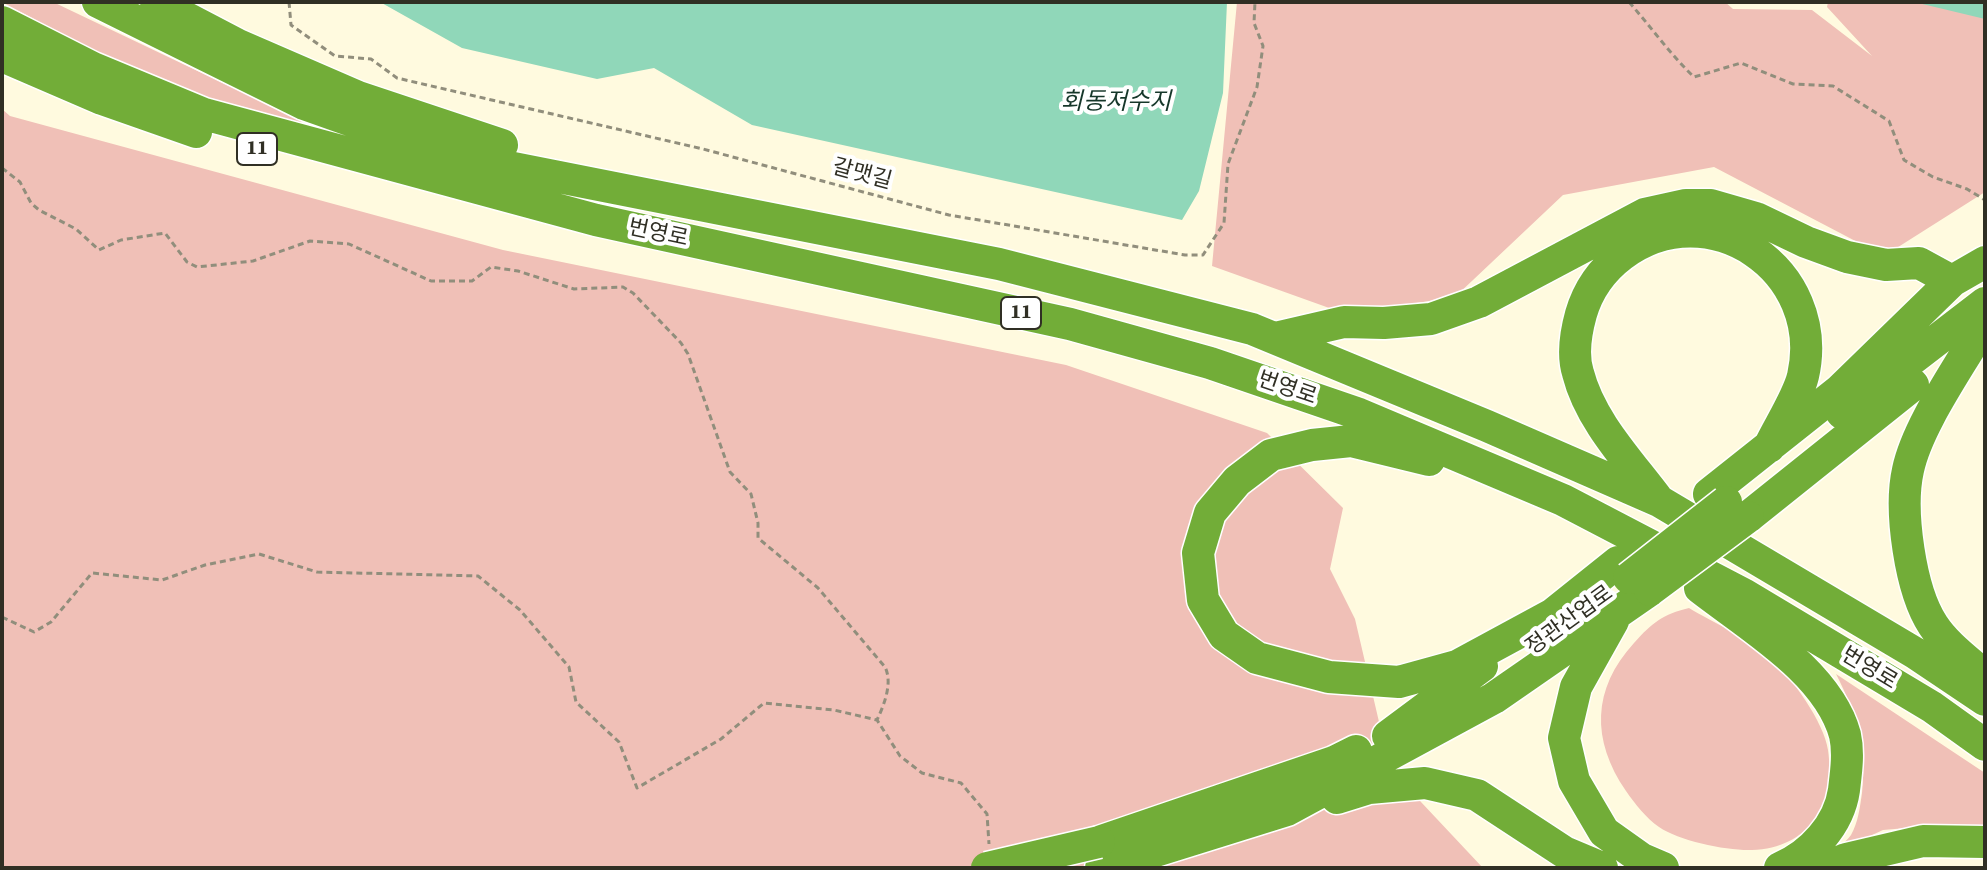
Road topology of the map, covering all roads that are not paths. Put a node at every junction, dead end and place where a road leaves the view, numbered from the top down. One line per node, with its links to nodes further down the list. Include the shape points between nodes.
1 (98, 2): 5 (highway, 번영로 / 11, via 304,104 386,133 498,165)
2 (156, 2): 5 (highway, 번영로 / 11, via 238,45 358,97)
3 (2, 22): 6 (highway, 번영로 / 11, via 93,68 204,114)
4 (2, 56): 6 (highway, 번영로 / 11, via 225,143)
5 (638, 191): 10 (highway, 번영로 / 11, via 999,264)
6 (523, 202): 12 (highway, 번영로 / 11, via 1098,331 1359,414)
7 (1985, 262): 8 (highway)
8 (1952, 281): 10 (highway, via 1919,263 1886,265 1847,257 1756,218 1711,205 1686,205 1645,214 1491,296 1431,319 1344,322); 11 (highway, via 1840,390)
9 (1979, 321): 14 (highway); 18 (highway, via 1920,438 1908,468 1905,497 1911,560 1931,623)
10 (1275, 338): 13 (highway, 번영로 / 11)
11 (1769, 447): 13 (highway, via 1803,377 1807,339 1798,301 1777,269 1747,245 1711,232 1673,232 1637,244 1607,266 1585,298 1575,334 1577,372 1591,407); 14 (highway)
12 (1519, 480): 15 (highway, 번영로 / 11, via 1563,500); 17 (highway, via 1351,441 1271,455 1237,481 1210,513 1198,553 1203,600 1224,635 1257,658 1329,677 1399,682 1457,666)
13 (1659, 501): 19 (highway, 번영로 / 11)
14 (1728, 504): 15 (highway, bridge); 15 (highway)
15 (1634, 568): 16 (highway, 정관산업로); 17 (highway); 20 (highway, 정관산업로, via 1482,685); 21 (highway, 번영로 / 11, via 1745,595 1932,707); 28 (highway, via 1780,650 1819,685 1837,715 1846,738 1842,801 1812,850)
16 (1620, 611): 22 (highway, 정관산업로, via 1494,698); 27 (highway, via 1576,687 1564,738 1574,781 1604,832)
17 (1553, 614): 20 (highway)
18 (1985, 676)
19 (1985, 700)
20 (1388, 736): 24 (highway, 정관산업로)
21 (1985, 745)
22 (1287, 810): 24 (highway, 정관산업로); 26 (highway, via 1369,788 1425,783 1477,795 1564,852)
23 (1985, 842): 29 (highway, via 1923,841)
24 (1100, 855): 25 (highway, bridge)
25 (988, 862)
26 (1602, 868)
27 (1663, 868)
28 (1780, 868)
29 (1825, 868)

